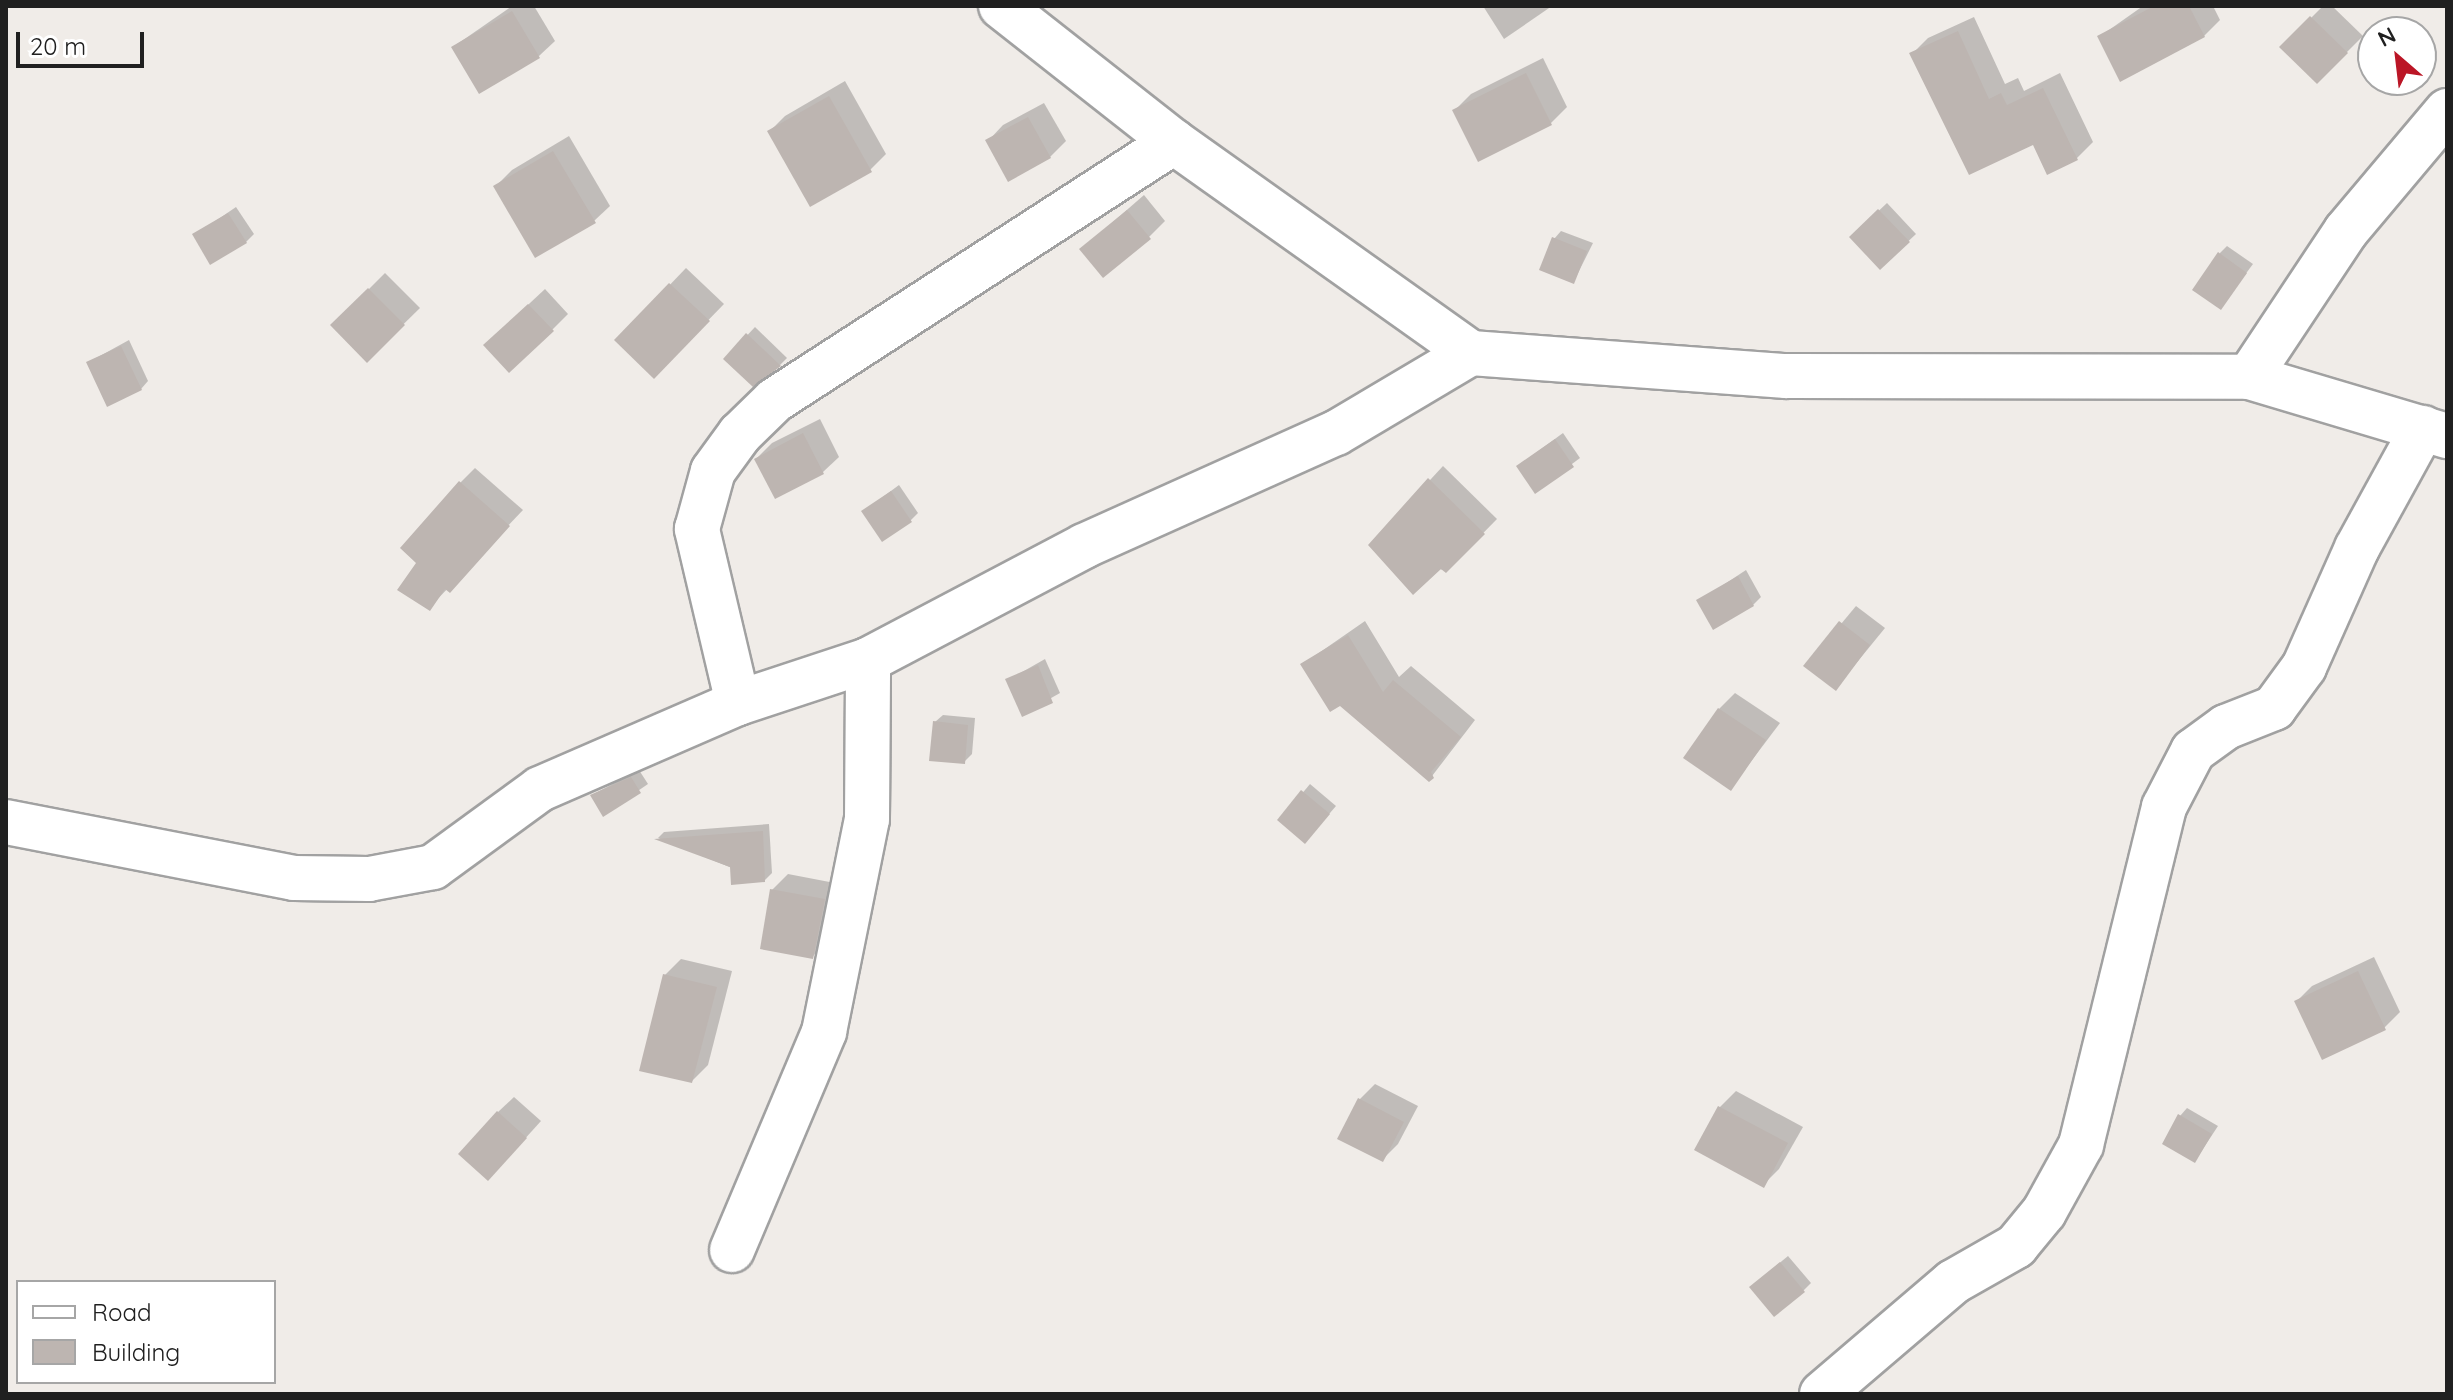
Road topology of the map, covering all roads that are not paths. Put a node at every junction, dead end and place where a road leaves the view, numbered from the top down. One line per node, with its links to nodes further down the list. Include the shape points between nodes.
1 (1001, 6): 3 (street)
2 (2447, 111): 5 (street, via 2346,231)
3 (1174, 142): 4 (street); 8 (street, via 775,400 740,434 713,471 697,529)
4 (1471, 353): 5 (street, via 1786,376); 7 (street, via 1336,433 1084,546)
5 (2249, 377): 6 (street)
6 (2435, 432): 11 (street, via 2357,548 2304,667 2274,708 2226,727 2193,751 2164,807 2081,1145 2044,1212 2016,1246 1953,1282)
7 (868, 660): 8 (street); 10 (street, via 867,819 824,1032)
8 (738, 703): 9 (street, via 540,789 433,867 369,879 294,878)
9 (6, 822)
10 (732, 1250)
11 (1822, 1394)

